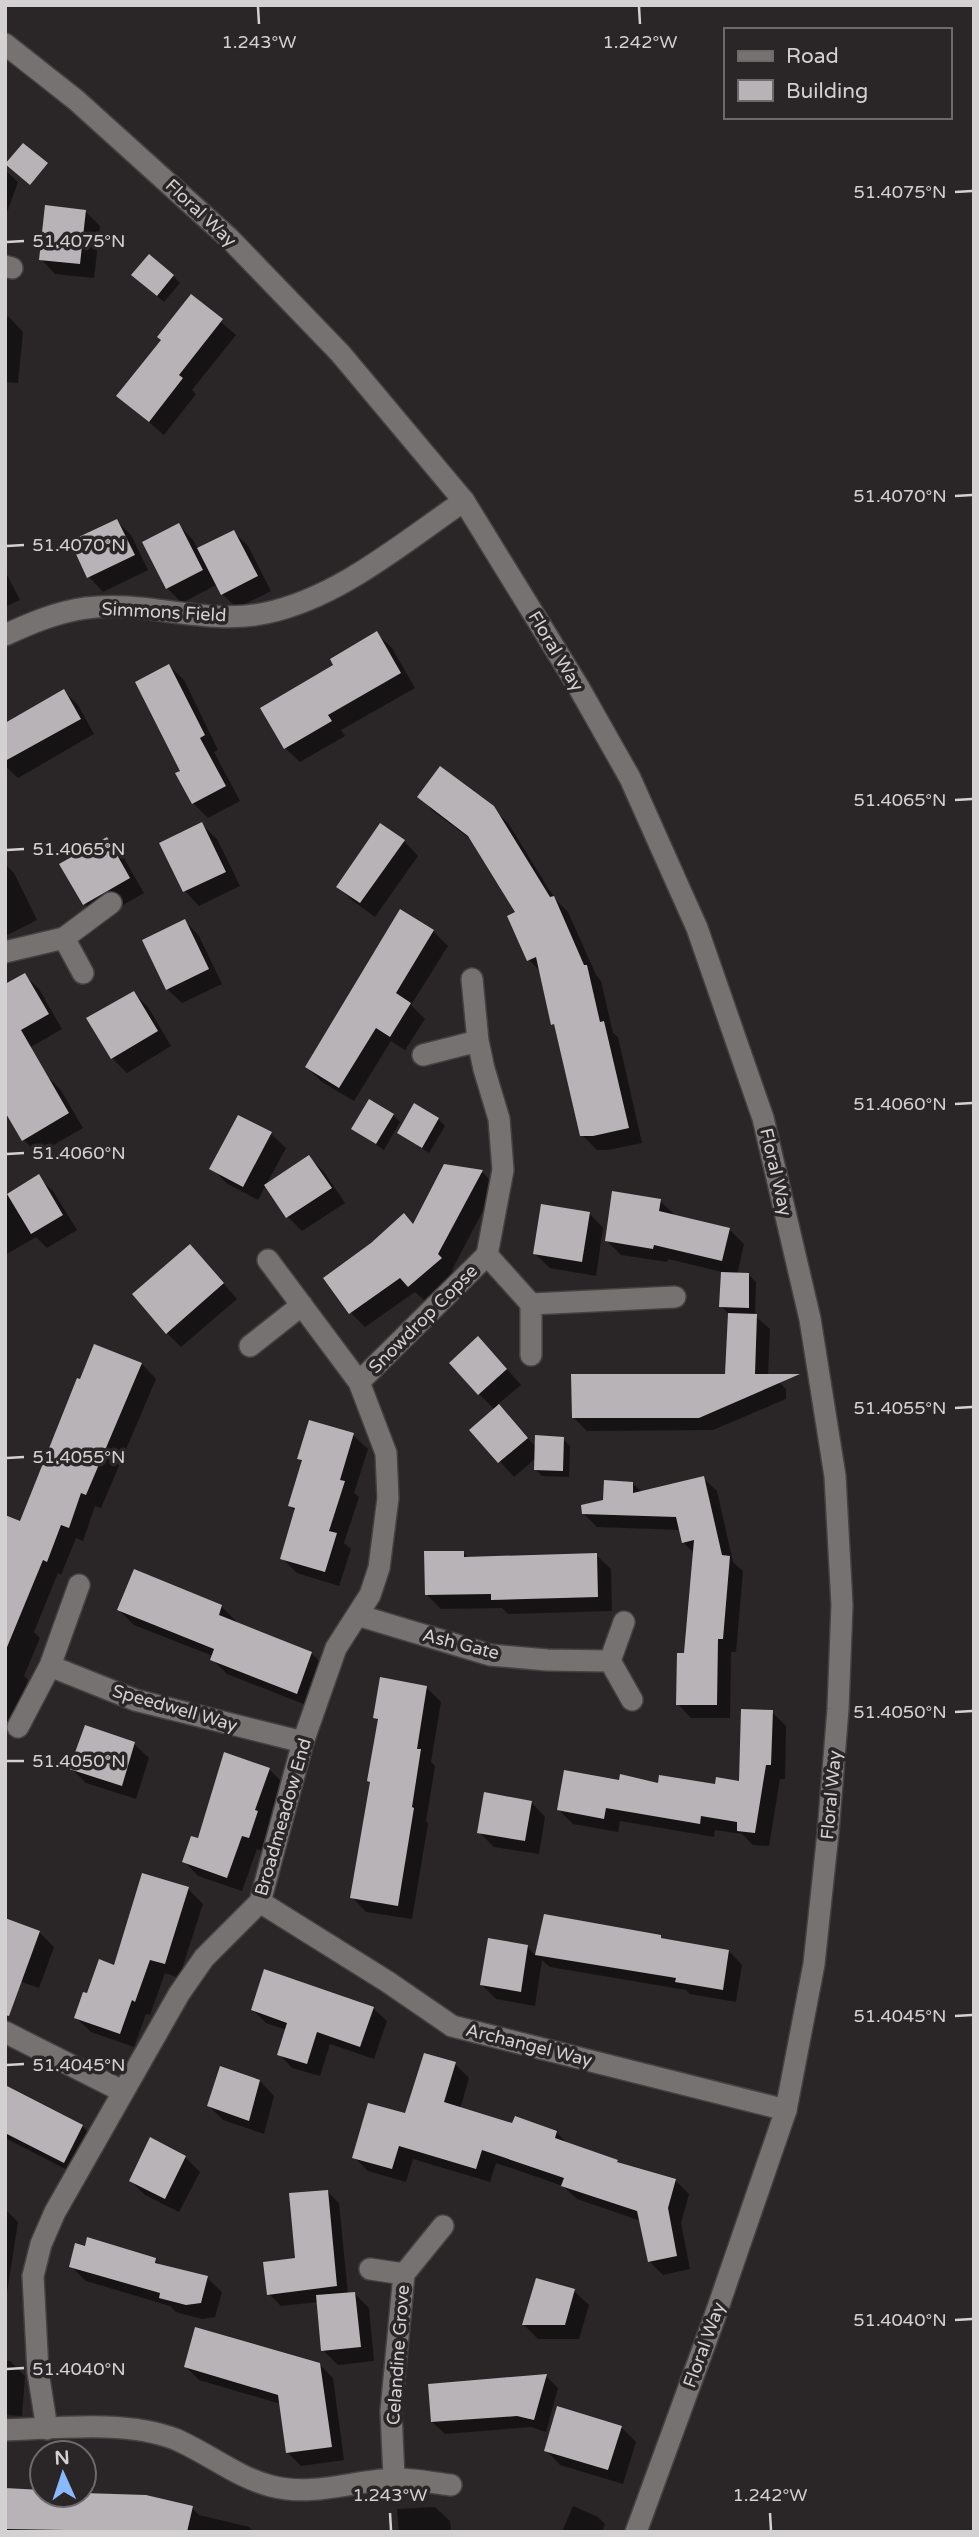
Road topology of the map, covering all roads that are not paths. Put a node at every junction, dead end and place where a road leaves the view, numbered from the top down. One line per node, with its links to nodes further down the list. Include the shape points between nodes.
1 (5, 44): 2 (street, Floral Way, via 76,100 230,239 341,353)
2 (464, 501): 3 (street, Simmons Field, via 337,587 264,614 192,616 87,608 43,618); 30 (street, Floral Way, via 630,778 697,928 763,1118 810,1319 835,1476 841,1618 837,1723 815,1950)
3 (5, 635)
4 (111, 903): 5 (street)
5 (64, 938): 6 (street); 7 (street)
6 (5, 952)
7 (83, 973)
8 (472, 979): 9 (street, Snowdrop Copse)
9 (478, 1041): 10 (street); 11 (street, Snowdrop Copse, via 499,1119 503,1170)
10 (422, 1055)
11 (486, 1255): 14 (street, Snowdrop Copse); 18 (street, Snowdrop Copse)
12 (268, 1260): 15 (street, Broadmeadow End)
13 (675, 1297): 14 (street)
14 (531, 1304): 17 (street)
15 (302, 1305): 16 (street); 18 (street, Broadmeadow End)
16 (250, 1346)
17 (531, 1355)
18 (359, 1382): 20 (street, Broadmeadow End, via 386,1454 388,1498 379,1568)
19 (79, 1585): 23 (street)
20 (357, 1615): 22 (street, Ash Gate, via 490,1655); 26 (street, Broadmeadow End, via 336,1648)
21 (624, 1622): 22 (street)
22 (610, 1661): 24 (street)
23 (50, 1666): 25 (street); 26 (street, Speedwell Way, via 135,1700)
24 (632, 1700)
25 (18, 1727)
26 (303, 1742): 27 (street, Broadmeadow End)
27 (260, 1902): 29 (street, Broadmeadow End, via 204,1958); 30 (street, Archangel Way, via 452,2026)
28 (5, 2032): 29 (street)
29 (122, 2091): 34 (street, Broadmeadow End, via 55,2212 33,2276 34,2326)
30 (786, 2110): 38 (street, Floral Way)
31 (443, 2225): 33 (street, Celandine Grove)
32 (370, 2269): 33 (street, Celandine Grove)
33 (404, 2274): 36 (street, Celandine Grove, via 391,2411)
34 (47, 2429): 35 (street); 36 (street, via 136,2428 175,2440 272,2486 336,2488)
35 (5, 2430)
36 (394, 2479): 37 (street)
37 (452, 2485)
38 (637, 2531)

